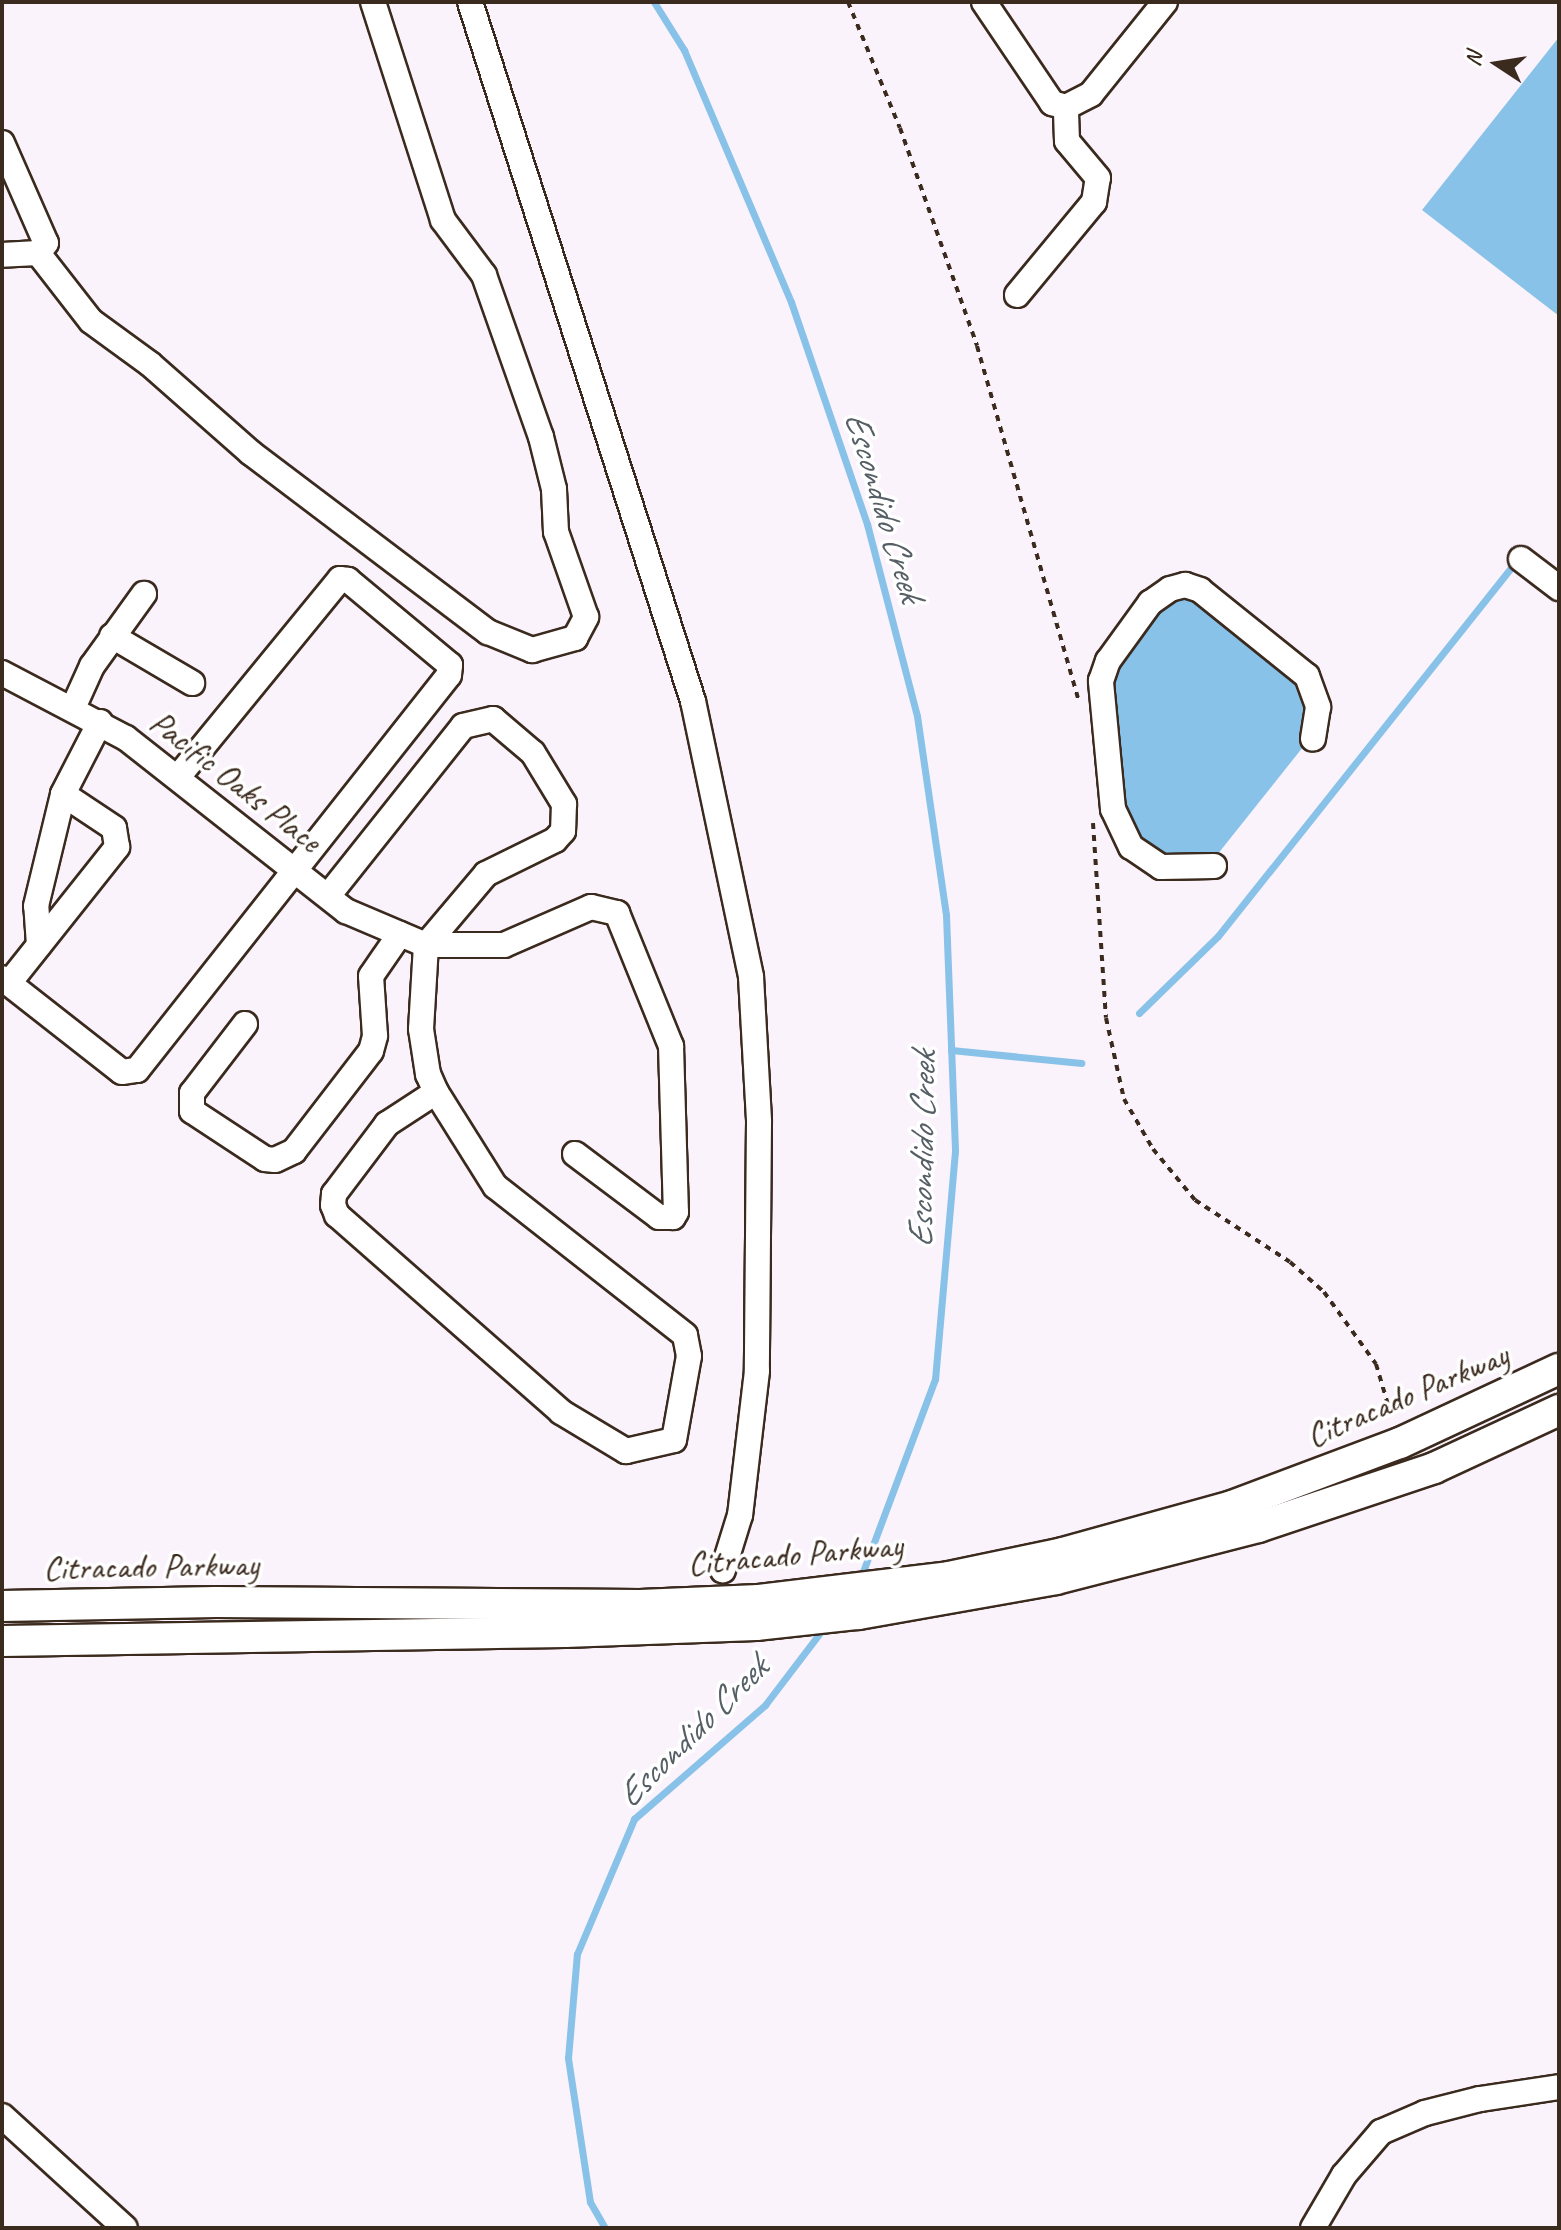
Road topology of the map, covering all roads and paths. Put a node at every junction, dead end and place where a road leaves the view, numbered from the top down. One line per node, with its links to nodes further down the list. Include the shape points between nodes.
1 (373, 2): 7 (street, via 443,220 484,275 541,437 556,532 586,617 575,638 532,650 488,632 251,453 150,364 91,321)
2 (470, 2): 34 (street, via 693,701 751,977 759,1122 757,1371 740,1515)
3 (984, 2): 5 (street, via 1052,103)
4 (1165, 2): 5 (street, via 1091,94)
5 (1066, 107): 9 (street, via 1067,141 1098,178 1094,202)
6 (2, 143): 7 (street, via 46,243)
7 (38, 253): 8 (street)
8 (2, 255)
9 (1017, 295)
10 (1521, 559): 11 (street)
11 (1559, 588)
12 (144, 594): 13 (street)
13 (112, 636): 15 (street); 16 (street)
14 (2, 673): 16 (street, Pacific Oaks Place)
15 (192, 683)
16 (73, 708): 17 (street, Pacific Oaks Place)
17 (100, 722): 19 (street, Pacific Oaks Place); 20 (street)
18 (1313, 739): 21 (street, via 1318,707 1307,676 1200,590 1185,585 1150,603 1108,661 1101,681 1113,809 1124,838 1151,861 1172,870)
19 (179, 776): 22 (street, Pacific Oaks Place); 22 (street, via 332,582 348,580 445,656 449,675)
20 (63, 794): 25 (street, via 36,906); 25 (street, via 120,837)
21 (1214, 866)
22 (295, 870): 23 (street, Pacific Oaks Place); 27 (street, via 130,1074)
23 (328, 896): 24 (street, Pacific Oaks Place, via 346,911); 26 (street, via 463,726 493,719 520,740 549,778 564,804 563,831 486,874)
24 (400, 934): 26 (street, Pacific Oaks Place); 28 (street, via 371,976 371,1051 294,1151 275,1160 265,1159 192,1111 192,1093)
25 (39, 945): 27 (street)
26 (426, 945): 29 (street, via 421,1029); 30 (street, via 504,945 591,907 617,913 671,1046 673,1217 659,1217)
27 (5, 980)
28 (245, 1024)
29 (436, 1092): 29 (street, via 387,1124 334,1194 337,1215 561,1412 626,1451 674,1440 689,1356 685,1335 495,1186)
30 (575, 1154)
31 (1559, 1369): 33 (main road, Citracado Parkway, via 1330,1472 1142,1533)
32 (1559, 1410): 33 (main road, Citracado Parkway, via 1379,1489 1169,1552)
33 (1060, 1566): 36 (main road, Citracado Parkway, via 949,1577)
34 (723, 1570)
35 (2, 1606): 36 (main road, Citracado Parkway, via 216,1602)
36 (758, 1613): 37 (main road, Citracado Parkway)
37 (2, 1641)
38 (1559, 2087): 41 (street, via 1453,2106 1381,2132 1344,2175)
39 (2, 2116): 40 (street)
40 (125, 2228)
41 (1313, 2228)

